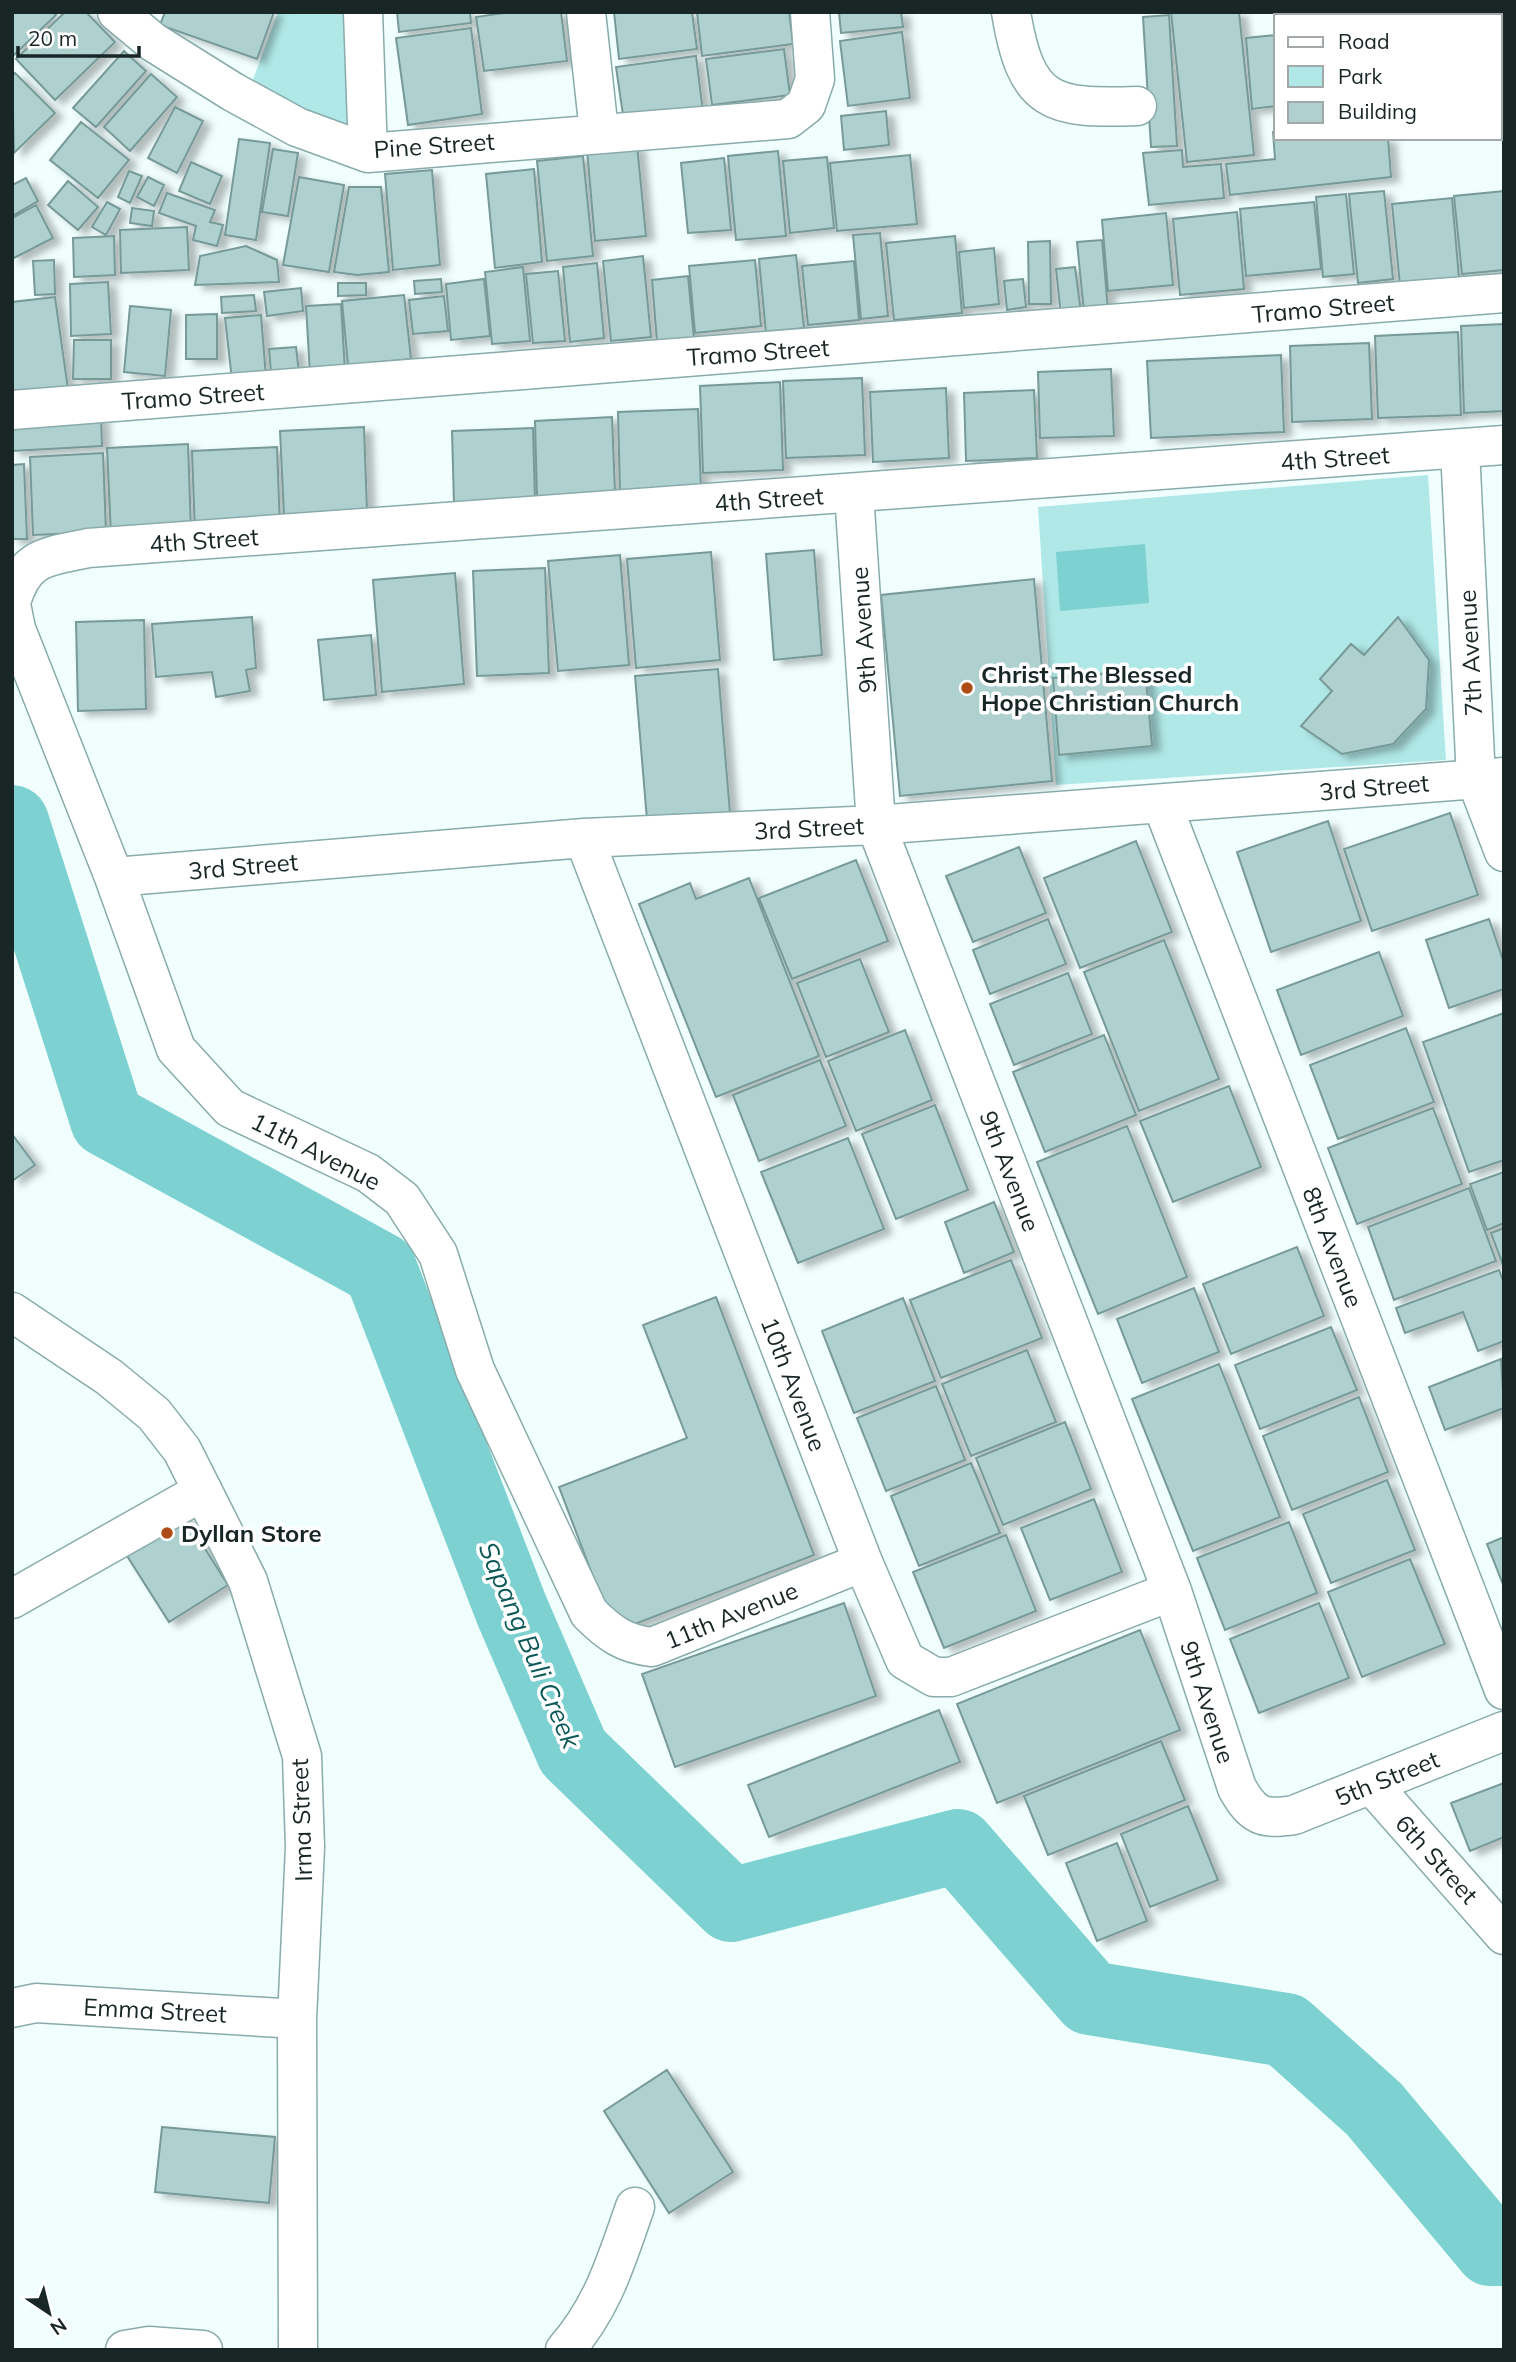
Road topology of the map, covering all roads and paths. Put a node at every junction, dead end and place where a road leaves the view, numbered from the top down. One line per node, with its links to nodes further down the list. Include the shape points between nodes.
1 (117, 12): 8 (street, Pine Street, via 153,43 233,92 297,127)
2 (363, 12): 8 (street)
3 (586, 12): 7 (street)
4 (810, 12): 7 (street, Pine Street, via 815,79 806,105 788,119)
5 (1011, 12): 6 (street, via 1017,50 1030,78 1051,100 1080,108)
6 (1137, 106)
7 (599, 132): 8 (street, Pine Street)
8 (368, 153)
9 (1504, 293): 10 (street, Tramo Street)
10 (12, 410)
11 (1504, 446): 12 (street, 4th Street)
12 (1460, 449): 13 (street, 4th Street); 16 (street, 7th Avenue)
13 (854, 493): 14 (street, 4th Street, via 88,548 36,559 18,581); 18 (street, 9th Avenue)
14 (12, 599)
15 (12, 609): 21 (street, 11th Avenue)
16 (1490, 778): 17 (street, 3rd Street); 20 (street, 7th Avenue)
17 (1161, 804): 18 (street, 3rd Street); 27 (street, 8th Avenue)
18 (876, 825): 19 (street, 3rd Street); 25 (street, 9th Avenue)
19 (584, 838): 21 (street, 3rd Street); 24 (street, 10th Avenue)
20 (1504, 852)
21 (114, 877): 24 (street, 11th Avenue, via 176,1049 230,1108 368,1173 402,1199 438,1254 475,1370 589,1613 606,1630 628,1644 652,1647)
22 (12, 1312): 23 (street, Irma Street, via 109,1377 154,1414 182,1450)
23 (203, 1491): 26 (street); 33 (street, Irma Street, via 248,1581 302,1756 305,1847)
24 (863, 1562): 25 (street, 10th Avenue, via 905,1660 934,1677 971,1672)
25 (1172, 1591): 30 (street, 9th Avenue, via 1237,1788 1249,1808)
26 (12, 1600)
27 (1504, 1690)
28 (1504, 1731): 29 (street, 5th Street)
29 (1371, 1784): 30 (street, 5th Street, via 1294,1815); 31 (street, 6th Street)
30 (1269, 1819)
31 (1504, 1935)
32 (12, 2008): 33 (street, Emma Street, via 36,2003)
33 (298, 2019): 37 (street, Irma Street)
34 (635, 2207): 38 (street, via 605,2291)
35 (125, 2350): 36 (street, via 149,2346)
36 (203, 2350)
37 (298, 2350)
38 (565, 2350)

